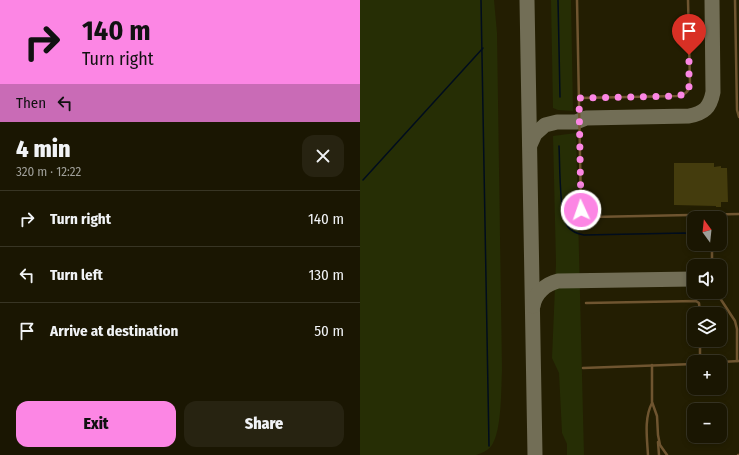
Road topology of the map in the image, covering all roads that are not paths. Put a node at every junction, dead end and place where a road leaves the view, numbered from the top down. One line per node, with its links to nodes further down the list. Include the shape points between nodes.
1 (577, 0): 4 (lane)
2 (688, 0): 4 (lane, via 690,83 687,92 677,96)
3 (735, 0): 5 (lane)
4 (579, 98): 8 (lane, via 581,210 585,215)
5 (739, 116)
6 (739, 214): 7 (lane)
7 (727, 215)
8 (687, 216)
9 (721, 299): 12 (lane, via 735,321)
10 (586, 303): 11 (lane, via 696,301)
11 (699, 307)
12 (738, 361): 13 (lane)
13 (727, 362)
14 (687, 364): 15 (lane)
15 (652, 366): 16 (lane); 17 (lane)
16 (583, 368)
17 (652, 402): 18 (lane, via 657,416); 19 (lane, via 647,417)
18 (658, 435): 20 (lane); 21 (lane, via 660,445)
19 (648, 455)
20 (658, 455)
21 (667, 455)

